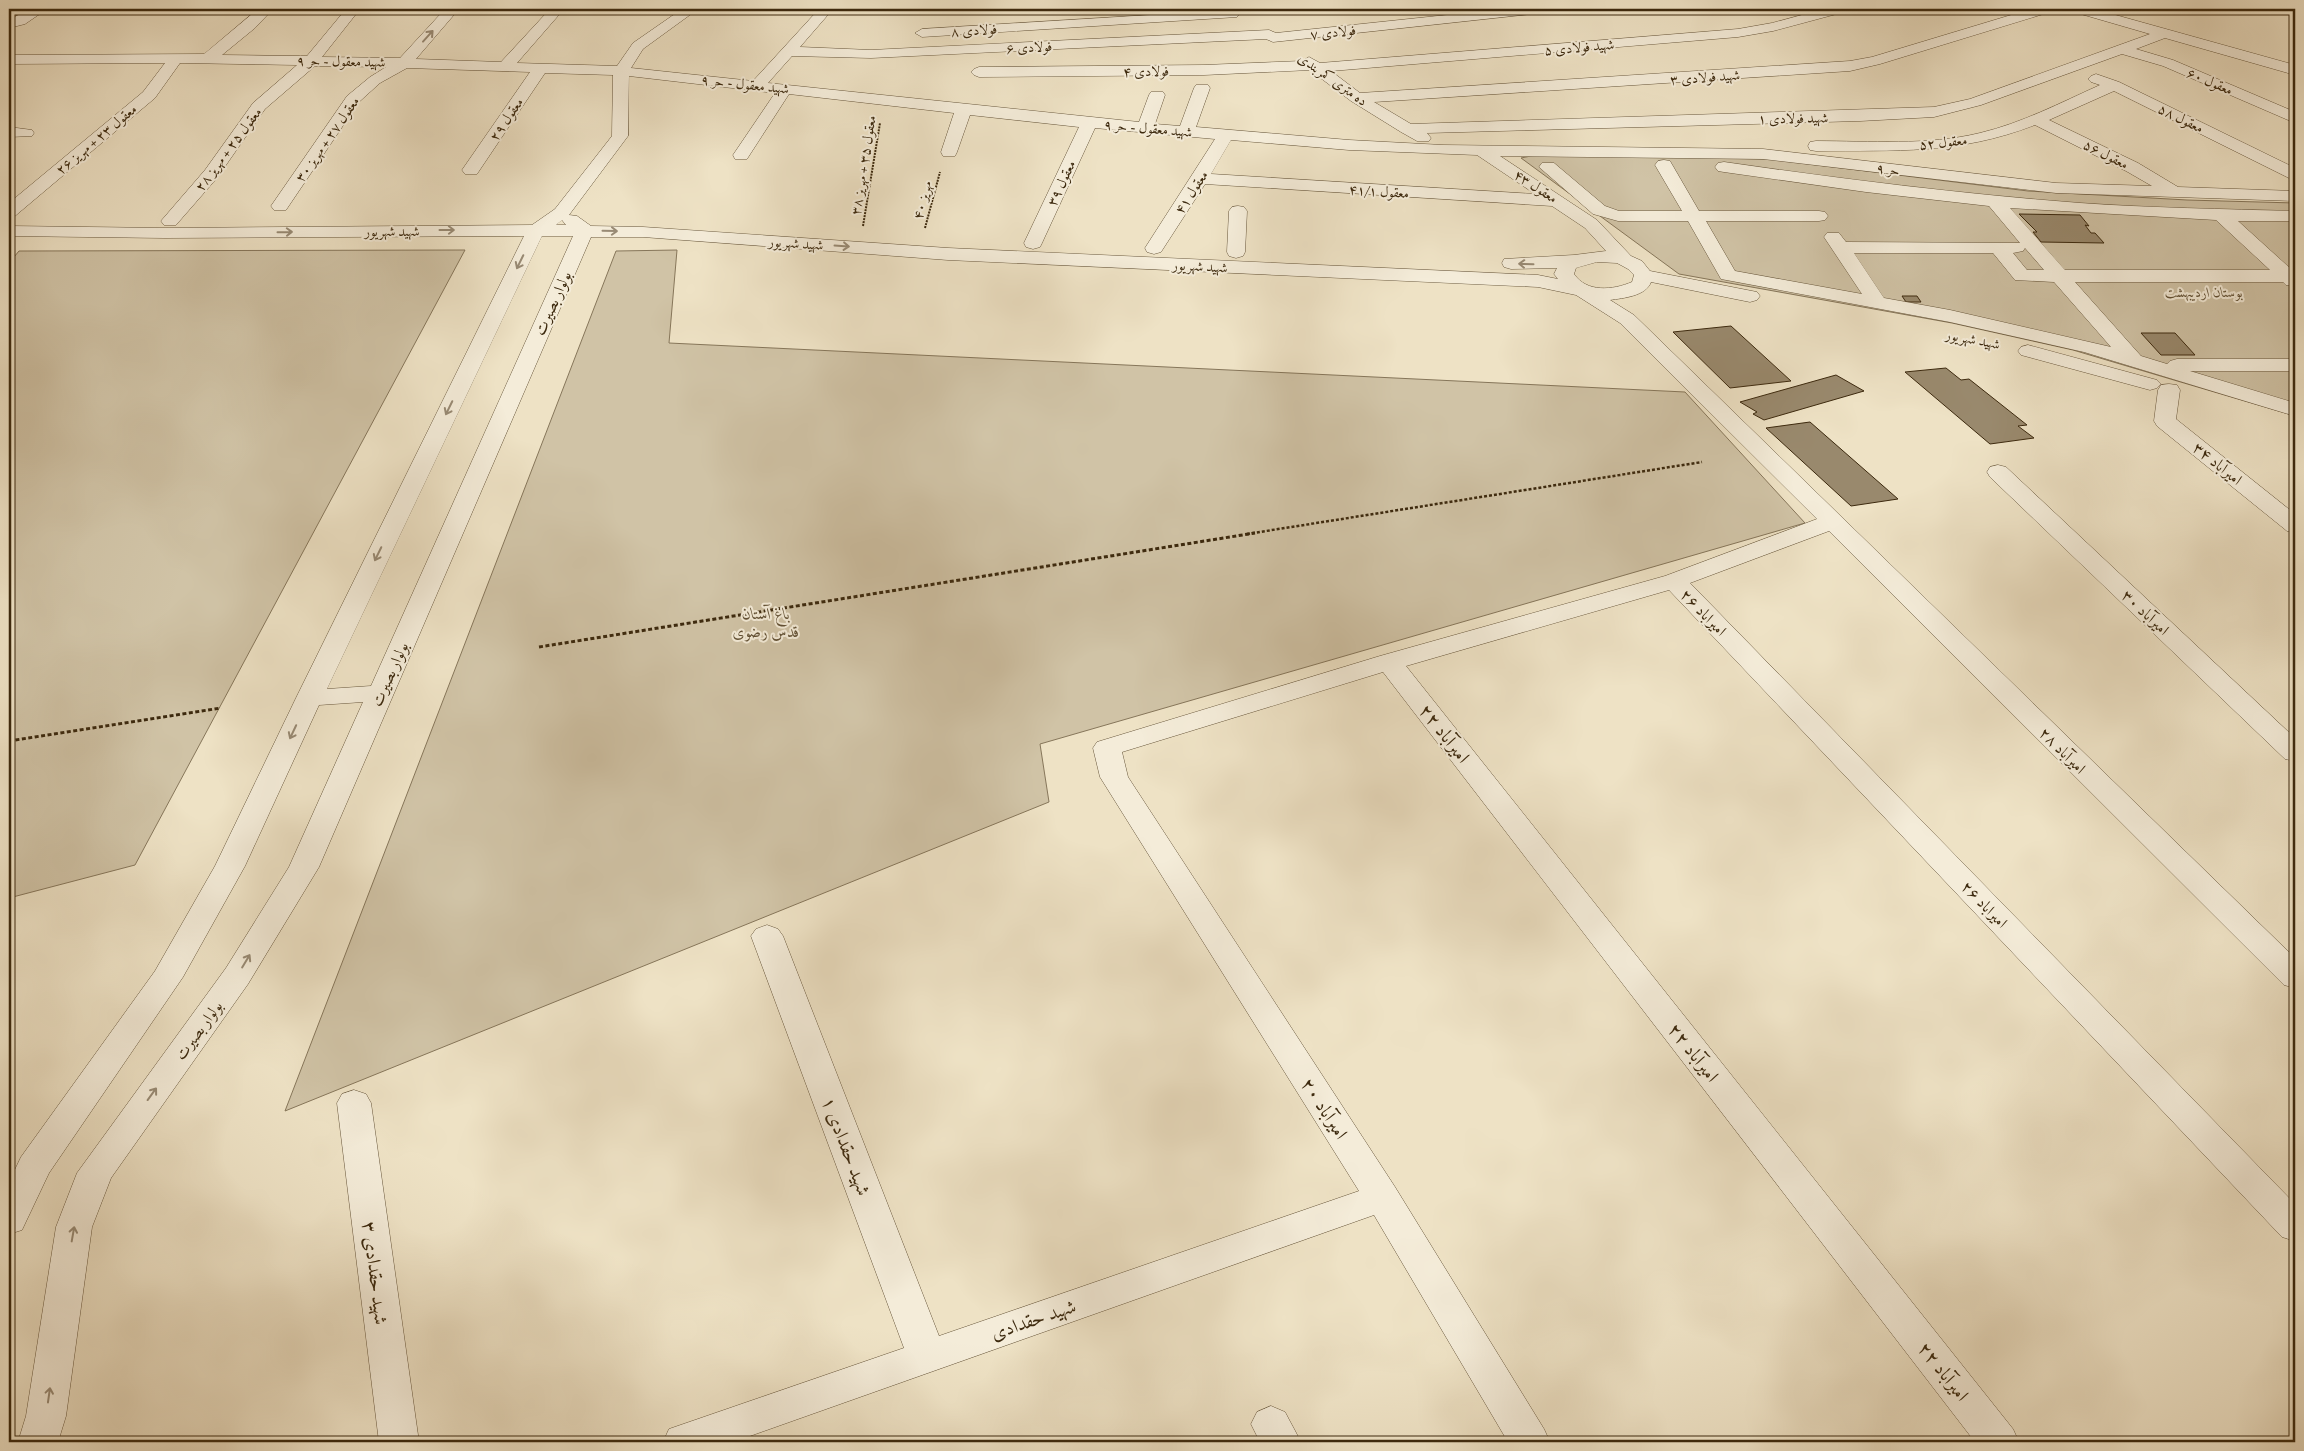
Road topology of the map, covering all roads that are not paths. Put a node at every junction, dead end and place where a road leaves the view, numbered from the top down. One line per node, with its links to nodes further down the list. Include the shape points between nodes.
1 (40, 9): 13 (street, via 20,22)
2 (266, 9): 23 (street)
3 (352, 9): 24 (street, معقول ۲۵ + مهریز ۲۸)
4 (452, 9): 25 (street, one-way to 4)
5 (557, 9): 26 (street)
6 (690, 9): 31 (street, via 638,46)
7 (826, 9): 15 (street)
8 (1541, 9): 18 (street, فولادی ۷)
9 (1839, 9): 27 (street, شهید فولادی ۵, via 1738,33)
10 (2045, 9): 38 (street, شهید فولادی ۳, via 1850,66)
11 (2079, 9): 14 (street)
12 (1228, 10): 16 (street, فولادی ۸); 18 (street, ده متری کمربندی)
13 (9, 24)
14 (2165, 33): 19 (street, شهید فولادی ۱); 30 (street)
15 (805, 34): 17 (street); 20 (street)
16 (908, 34)
17 (823, 35)
18 (1271, 36): 20 (street, فولادی ۶, via 871,54); 27 (street, ده متری کمربندی)
19 (2122, 49): 29 (street, شهید فولادی ۱); 41 (street, معقول ۶۰, via 2168,63)
20 (789, 51): 34 (street)
21 (9, 58): 22 (street, شهید معقول - حر ۹)
22 (176, 58): 23 (street, شهید معقول - حر ۹); 65 (street, معقول ۲۳ + مهریز ۲۶, via 149,95)
23 (207, 59): 24 (street, شهید معقول - حر ۹)
24 (311, 61): 25 (street, شهید معقول - حر ۹); 72 (street, معقول ۲۵ + مهریز ۲۸, via 259,106 211,174)
25 (404, 63): 26 (street, شهید معقول - حر ۹); 63 (street, معقول ۲۷ + مهریز ۳۰, via 375,80 352,99)
26 (506, 66): 28 (street, شهید معقول - حر ۹)
27 (1314, 66): 32 (street, فولادی ۴); 38 (street, ده متری کمربندی)
28 (541, 67): 31 (street, شهید معقول - حر ۹); 55 (street, معقول ۲۹)
29 (2065, 70): 33 (street, معقول ۵۸); 44 (street, شهید فولادی ۱, via 1975,102 1934,112 1901,115)
30 (2295, 70)
31 (621, 71): 34 (street, شهید معقول - حر ۹); 66 (street, via 620,136)
32 (979, 72)
33 (2114, 85): 40 (street, معقول ۵۲); 56 (street, معقول ۵۸)
34 (757, 86): 36 (street, شهید معقول - حر ۹)
35 (1202, 88): 45 (street)
36 (785, 89): 39 (street, شهید معقول - حر ۹); 53 (street)
37 (1157, 95): 43 (street)
38 (1357, 98): 44 (street, ده متری کمربندی)
39 (964, 108): 42 (street, شهید معقول - حر ۹); 51 (street)
40 (2035, 118): 52 (street, معقول ۵۲, via 1979,138 1930,145 1807,146); 59 (street, معقول ۵۶)
41 (2295, 118)
42 (1089, 123): 43 (street, شهید معقول - حر ۹); 77 (street, معقول ۳۹)
43 (1146, 128): 45 (street, شهید معقول - حر ۹)
44 (1408, 129): 49 (street, ده متری کمربندی)
45 (1186, 131): 48 (street, شهید معقول - حر ۹)
46 (9, 132): 47 (street)
47 (26, 133)
48 (1226, 134): 49 (street, شهید معقول - حر ۹); 57 (street, معقول ۴۱)
49 (1443, 150): 50 (street, شهید معقول - حر ۹)
50 (1480, 150): 52 (street, حر ۹); 61 (street, معقول ۴۳)
51 (949, 152)
52 (1763, 154): 59 (street, حر ۹, via 2020,184)
53 (741, 156)
54 (1664, 165): 58 (street, via 1709,165); 67 (street); 67 (street, via 1548,167 1599,210 1618,216)
55 (471, 170)
56 (2295, 174)
57 (1200, 178): 61 (street, معقول ۴۱/۱); 80 (street, معقول ۴۱)
58 (1793, 178): 62 (street); 68 (street)
59 (2175, 192): 60 (street, حر ۹)
60 (2295, 196)
61 (1558, 201): 73 (street, معقول ۴۳)
62 (1994, 201): 69 (street); 79 (street)
63 (280, 206)
64 (1238, 211): 82 (street)
65 (9, 212)
66 (561, 213): 72 (street, شهید شهریور); 74 (street); 75 (street); 77 (street, شهید شهریور)
67 (1694, 216): 68 (street); 90 (street, via 1728,275)
68 (1819, 216): 81 (street)
69 (2222, 216): 70 (street); 87 (street)
70 (2295, 216)
71 (9, 218): 72 (street, شهید شهریور)
72 (170, 221)
73 (1591, 224): 83 (street); 84 (street, معقول ۴۳)
74 (536, 230): 75 (street, شهید شهریور); 76 (street, شهید شهریور, one-way to 74); 103 (street, one-way to 103)
75 (584, 230): 88 (street, شهید شهریور, one-way to 88, via 948,254 1538,281); 102 (street, بولوار بصیرت)
76 (9, 231)
77 (1033, 243): 80 (street, شهید شهریور)
78 (1998, 247): 79 (street); 81 (street); 86 (street, via 2022,276)
79 (2034, 247): 86 (street)
80 (1154, 248): 82 (street, شهید شهریور)
81 (1840, 248): 90 (street)
82 (1236, 252): 83 (street, شهید شهریور, one-way to 82, via 1538,264)
83 (1579, 259): 84 (street, شهید شهریور, via 1612,256); 88 (street, via 1568,265 1564,274 1572,285)
84 (1625, 260): 85 (street, معقول ۴۳, via 1636,264)
85 (1644, 275): 89 (street, via 1641,285); 94 (street, شهید شهریور, via 2003,344)
86 (2059, 276): 87 (street); 92 (street)
87 (2293, 278)
88 (1582, 290): 89 (street, شهید شهریور, via 1596,294); 91 (street, امیرآباد ۲۸)
89 (1625, 292): 91 (street)
90 (1878, 303): 92 (street, via 2089,347)
91 (1627, 319): 98 (street, امیرآباد ۲۸)
92 (2140, 363): 93 (street); 95 (street)
93 (2295, 365)
94 (2169, 390): 96 (street, شهید شهریور); 99 (street, امیرآباد ۳۴, via 2165,421)
95 (2295, 410)
96 (2295, 428)
97 (1998, 472): 104 (street, امیرآباد ۳۰)
98 (1832, 522): 100 (street); 106 (street, امیرآباد ۲۸)
99 (2295, 526)
100 (1674, 581): 101 (street); 110 (street, امیراباد ۲۶)
101 (1389, 662): 108 (street, امیرآباد ۲۰, via 1107,748 1114,777); 116 (street, امیرآباد ۲۲)
102 (381, 693): 103 (street); 112 (street, بولوار بصیرت, one-way to 102, via 46,1416 74,1227 95,1173 237,976 304,867)
103 (309, 698): 109 (street, one-way to 109, via 230,866 168,976 34,1167)
104 (2295, 753)
105 (768, 936): 111 (street, شهید حقدادی ۱)
106 (2295, 978)
107 (354, 1103): 113 (street, شهید حقدادی ۳)
108 (1382, 1197): 111 (street, شهید حقدادی); 115 (street, امیرآباد ۲۰)
109 (9, 1220)
110 (2295, 1227)
111 (927, 1356): 114 (street, شهید حقدادی)
112 (38, 1442)
113 (398, 1442)
114 (683, 1442)
115 (1530, 1442)
116 (1999, 1442)

